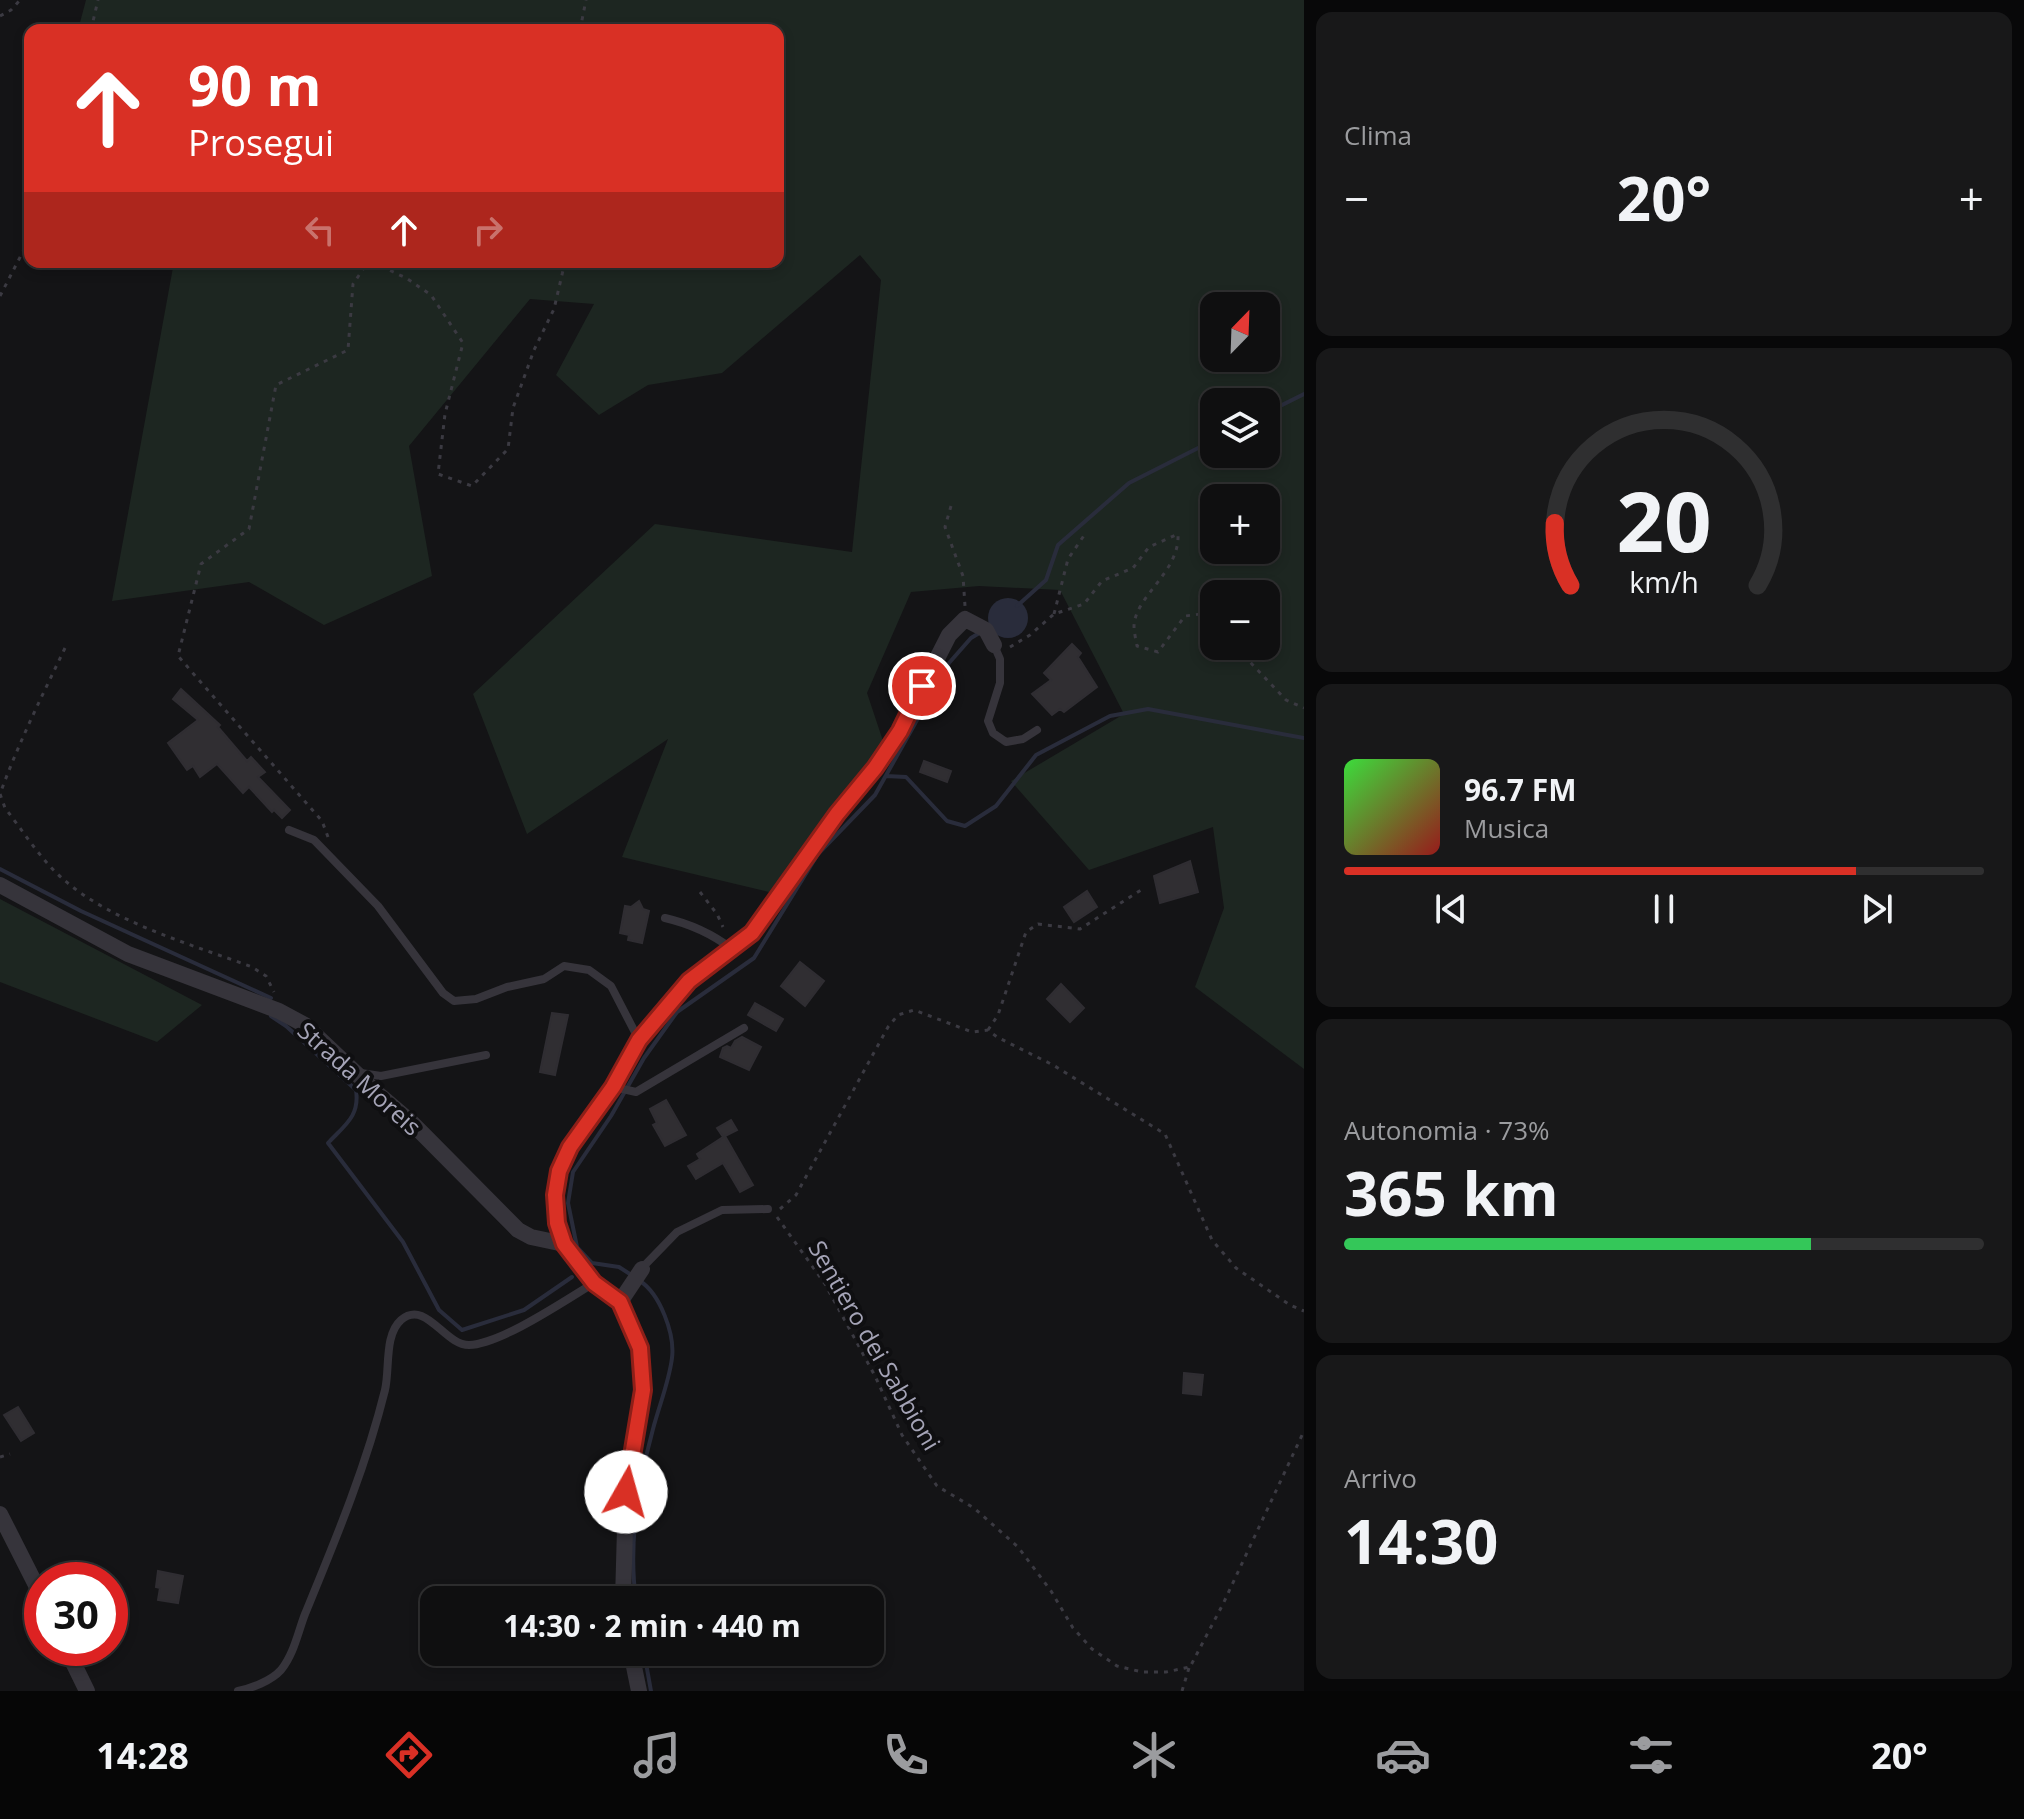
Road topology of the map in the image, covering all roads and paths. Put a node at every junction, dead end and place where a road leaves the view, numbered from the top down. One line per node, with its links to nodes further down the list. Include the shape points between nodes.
1 (20, 0): 4 (path)
2 (98, 0): 5 (path)
3 (586, 0): 6 (path)
4 (0, 16)
5 (92, 24)
6 (581, 24)
7 (24, 250): 11 (path)
8 (365, 268): 23 (path, via 353,284 348,350 276,385 249,529 201,564 178,656 322,821)
9 (384, 268): 10 (path, via 431,295 463,343 445,414 438,474 472,486 508,449 513,408 554,309)
10 (564, 268)
11 (0, 296)
12 (951, 506): 16 (path, via 945,527 963,576)
13 (1085, 534): 14 (path, via 1068,559)
14 (1054, 614): 15 (path, via 1084,604 1102,581 1133,568 1149,547 1178,534 1178,547 1134,624 1137,646 1158,652 1185,616); 17 (path, via 1009,647)
15 (1200, 614)
16 (965, 619): 17 (street, via 986,630); 28 (street, via 949,635 875,768 752,933)
17 (994, 645): 21 (lane, via 1000,683 988,721 993,733 1006,742)
18 (65, 648): 29 (path, via 6,777 0,794 5,808 53,868 92,901 259,972 273,985)
19 (1248, 660): 20 (path, via 1286,700)
20 (1304, 708)
21 (1037, 730)
22 (289, 830): 23 (lane, via 314,840)
23 (339, 867): 32 (lane, via 378,906 454,1001 544,979 564,966 589,970 611,986)
24 (0, 885): 29 (street, Strada Moreis, via 128,954)
25 (1141, 890): 31 (path, via 1080,929 1038,924 1026,932)
26 (700, 892): 28 (path, via 717,914)
27 (665, 918): 28 (lane, via 713,934)
28 (732, 949): 32 (street, via 689,981)
29 (279, 1011): 34 (street, Strada Moreis, via 305,1025)
30 (744, 1028): 35 (lane, via 636,1092)
31 (988, 1030): 36 (path, via 972,1032 914,1010 898,1015 796,1195 780,1209); 41 (path, via 1165,1134 1212,1240 1236,1268)
32 (639, 1040): 35 (street)
33 (486, 1055): 34 (lane, via 381,1076)
34 (356, 1072): 37 (street, Strada Moreis, via 518,1230)
35 (622, 1090): 37 (street, via 570,1147 559,1171 555,1195)
36 (768, 1209): 38 (lane, via 722,1210 677,1232); 50 (path, Sentiero dei Sabbioni, via 825,1284 902,1435 937,1486 974,1508 1018,1547 1092,1649 1117,1666 1142,1672)
37 (564, 1244): 39 (street)
38 (642, 1269): 40 (street)
39 (594, 1283): 40 (street); 52 (lane, via 483,1343 465,1345 449,1339 418,1315 399,1322 392,1333 386,1386 366,1456 291,1652 281,1670)
40 (620, 1302): 47 (street, via 640,1348 643,1370 626,1492)
41 (1304, 1311)
42 (1304, 1431): 50 (path)
43 (10, 1454): 44 (path)
44 (0, 1457)
45 (0, 1514): 46 (street)
46 (24, 1562)
47 (623, 1586)
48 (75, 1666): 51 (street)
49 (634, 1666): 53 (street)
50 (1190, 1667): 54 (path)
51 (87, 1691)
52 (238, 1691)
53 (639, 1691)
54 (1182, 1691)

